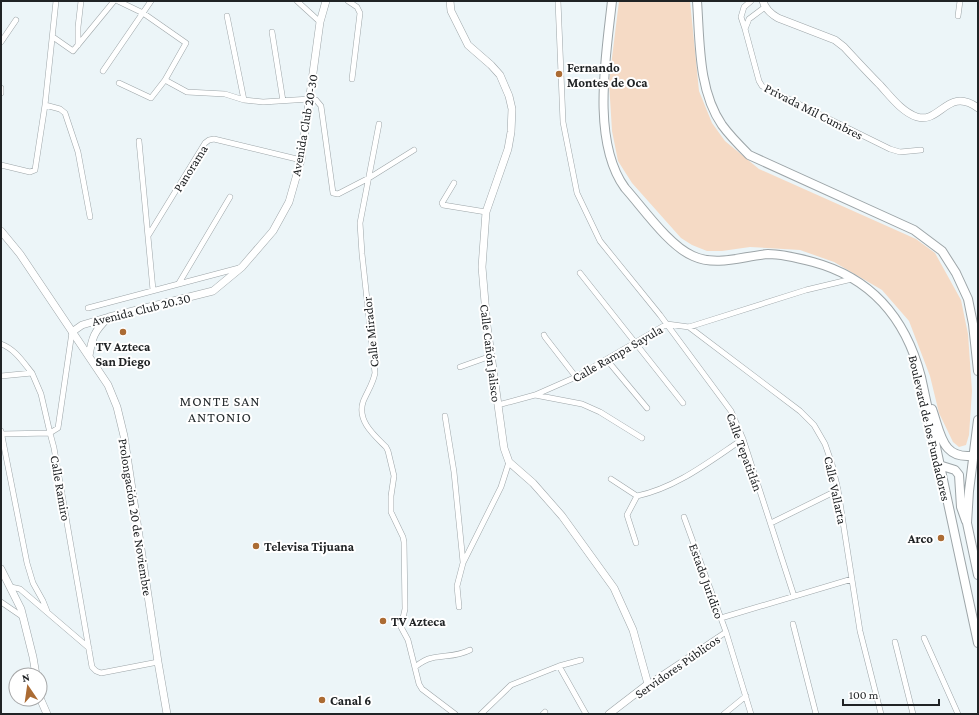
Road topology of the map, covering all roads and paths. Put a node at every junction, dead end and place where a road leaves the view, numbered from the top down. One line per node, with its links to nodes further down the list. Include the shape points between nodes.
1 (56, 1): 23 (street)
2 (81, 1): 25 (street)
3 (114, 1): 25 (street)
4 (118, 1): 16 (street)
5 (151, 1): 16 (street)
6 (297, 1): 20 (street)
7 (326, 1): 20 (street, Avenida Club 20-30)
8 (348, 1): 27 (street, via 357,7 360,13)
9 (450, 1): 46 (street, Calle Cañón Jalisco, via 451,11 468,45 500,75 508,90 512,110 508,149)
10 (558, 1): 58 (street, Calle Tepatitlán, via 562,122 577,193 600,241)
11 (612, 1): 52 (main road, Boulevard de los Fundadores, via 603,81 604,109 611,160 625,188 671,241 694,257 709,261 781,255 819,263)
12 (697, 1): 68 (main road, via 703,75 710,102 732,138 749,155 914,230 942,251 968,299)
13 (750, 1): 21 (street, Privada Mil Cumbres, via 741,14)
14 (960, 1): 18 (street)
15 (764, 4): 21 (street, via 749,19); 36 (street, via 772,15 835,40 902,108 918,117 933,115 950,102 962,101)
16 (143, 13): 26 (street); 28 (street, via 186,43)
17 (227, 16): 33 (street)
18 (958, 16)
19 (16, 20): 24 (street)
20 (320, 22): 32 (street, Avenida Club 20-30)
21 (746, 29): 40 (street, Privada Mil Cumbres, via 762,86 890,149 900,152)
22 (272, 32): 34 (street)
23 (53, 37): 25 (street, via 73,51); 35 (street)
24 (1, 42)
25 (78, 45)
26 (103, 71)
27 (352, 79)
28 (165, 80): 29 (street, via 151,98); 33 (street, via 186,92 225,94)
29 (119, 83)
30 (1, 88): 31 (street)
31 (1, 93)
32 (310, 99): 34 (street); 41 (street, Avenida Club 20-30); 43 (street, via 316,100 321,106 333,193 338,194)
33 (244, 100): 34 (street)
34 (283, 101)
35 (45, 105): 42 (street, via 35,170 30,172); 47 (street, via 65,113 78,152)
36 (978, 108)
37 (379, 124): 43 (street, Calle Mirador)
38 (139, 141): 49 (street)
39 (414, 150): 43 (street)
40 (921, 150)
41 (301, 160): 49 (street, Panorama, via 214,139 209,140 205,142); 50 (street, Avenida Club 20-30, via 282,217)
42 (1, 165)
43 (369, 178): 115 (street, Calle Mirador, via 360,235 375,373 362,404 366,428 386,447 394,476 391,512 404,542 405,609 401,626 408,640)
44 (454, 183): 46 (street, via 443,204)
45 (230, 197): 53 (street)
46 (486, 212): 65 (street, Calle Cañón Jalisco, via 482,267)
47 (90, 217)
48 (1, 231): 60 (street, Prolongación 20 de Noviembre, via 20,254)
49 (148, 236): 54 (street)
50 (242, 267): 53 (street); 55 (street, Avenida Club 20-30)
51 (580, 273): 62 (street)
52 (853, 279): 59 (street, Calle Rampa Sayula, via 806,290); 73 (main road, Boulevard de los Fundadores, via 885,305 902,328 917,361)
53 (179, 283): 54 (street)
54 (153, 290): 56 (street)
55 (213, 291): 57 (street, Avenida Club 20.30)
56 (88, 308)
57 (109, 317): 60 (street, Avenida Club 20.30, via 82,324); 64 (street, via 99,326 93,337)
58 (667, 324): 59 (street, Calle Rampa Sayula); 62 (street, Calle Rampa Sayula); 82 (street, Calle Tepatitlán, via 731,411)
59 (689, 327): 87 (street, Calle Vallarta, via 800,411 814,425 825,444)
60 (72, 332): 64 (street, Prolongación 20 de Noviembre); 80 (street, via 58,428)
61 (544, 335): 71 (street)
62 (635, 341): 66 (street, Calle Rampa Sayula); 74 (street)
63 (1, 344): 69 (street, Calle Ramiro, via 14,352)
64 (89, 356): 112 (street, Prolongación 20 de Noviembre, via 108,385 117,406 124,436)
65 (491, 356): 67 (street); 75 (street, Calle Cañón Jalisco)
66 (607, 360): 71 (street, Calle Rampa Sayula); 76 (street)
67 (460, 368)
68 (978, 371)
69 (32, 373): 70 (street); 80 (street, Calle Ramiro, via 41,394)
70 (1, 376)
71 (576, 377): 72 (street, Calle Rampa Sayula)
72 (535, 395): 75 (street, Calle Rampa Sayula); 81 (street, via 582,404)
73 (925, 398): 83 (main road, via 948,449 958,455); 85 (main road, Boulevard de los Fundadores)
74 (683, 403)
75 (498, 405): 84 (street, Calle Cañón Jalisco, via 504,448)
76 (647, 408)
77 (445, 416): 93 (street, via 454,472)
78 (978, 420): 83 (main road, Boulevard de los Fundadores)
79 (1, 432): 80 (street); 101 (street, via 27,563 33,583)
80 (50, 433): 109 (street, Calle Ramiro)
81 (642, 438)
82 (743, 439): 88 (street, via 686,476 648,494); 90 (street, Calle Tepatitlán)
83 (976, 456): 91 (main road, Boulevard de los Fundadores)
84 (509, 462): 93 (street, via 501,487); 116 (street, via 533,483 562,516 614,588 633,630)
85 (939, 465): 91 (main road, via 955,470 960,476 960,507); 108 (main road, Boulevard de los Fundadores)
86 (611, 479): 88 (street)
87 (838, 490): 90 (street); 96 (street, Calle Vallarta)
88 (637, 496): 92 (street, via 627,515)
89 (684, 517): 103 (street, Estado Jurídico)
90 (771, 523): 98 (street, Calle Tepatitlán)
91 (967, 523): 95 (main road, Boulevard de los Fundadores)
92 (636, 543)
93 (463, 563): 100 (street, via 457,586)
94 (1, 569): 97 (street)
95 (978, 575)
96 (852, 579): 98 (street); 126 (street, Calle Vallarta, via 860,631)
97 (11, 587): 101 (street, via 20,589); 102 (street)
98 (794, 596): 103 (street)
99 (1, 602): 102 (street)
100 (459, 608)
101 (47, 611): 109 (street)
102 (23, 617): 114 (street)
103 (721, 618): 105 (street, Estado Jurídico)
104 (793, 624): 125 (street)
105 (726, 632): 116 (street, Servidores Públicos); 117 (street, Estado Jurídico)
106 (924, 638): 128 (street)
107 (895, 642): 127 (street)
108 (978, 643)
109 (89, 648): 112 (street, Calle Ramiro, via 92,666 98,673)
110 (470, 650): 115 (street, via 461,655 424,660)
111 (581, 660): 113 (street)
112 (158, 662): 118 (street, Prolongación 20 de Noviembre)
113 (558, 666): 120 (street, via 511,685); 121 (street)
114 (35, 667)
115 (415, 667): 119 (street, Calle Mirador, via 422,689)
116 (648, 684): 122 (street, Servidores Públicos)
117 (746, 696): 123 (street); 124 (street, Estado Jurídico)
118 (167, 714)
119 (455, 714)
120 (481, 714)
121 (586, 714)
122 (609, 714)
123 (724, 714)
124 (751, 714)
125 (816, 714)
126 (881, 714)
127 (913, 714)
128 (958, 714)

